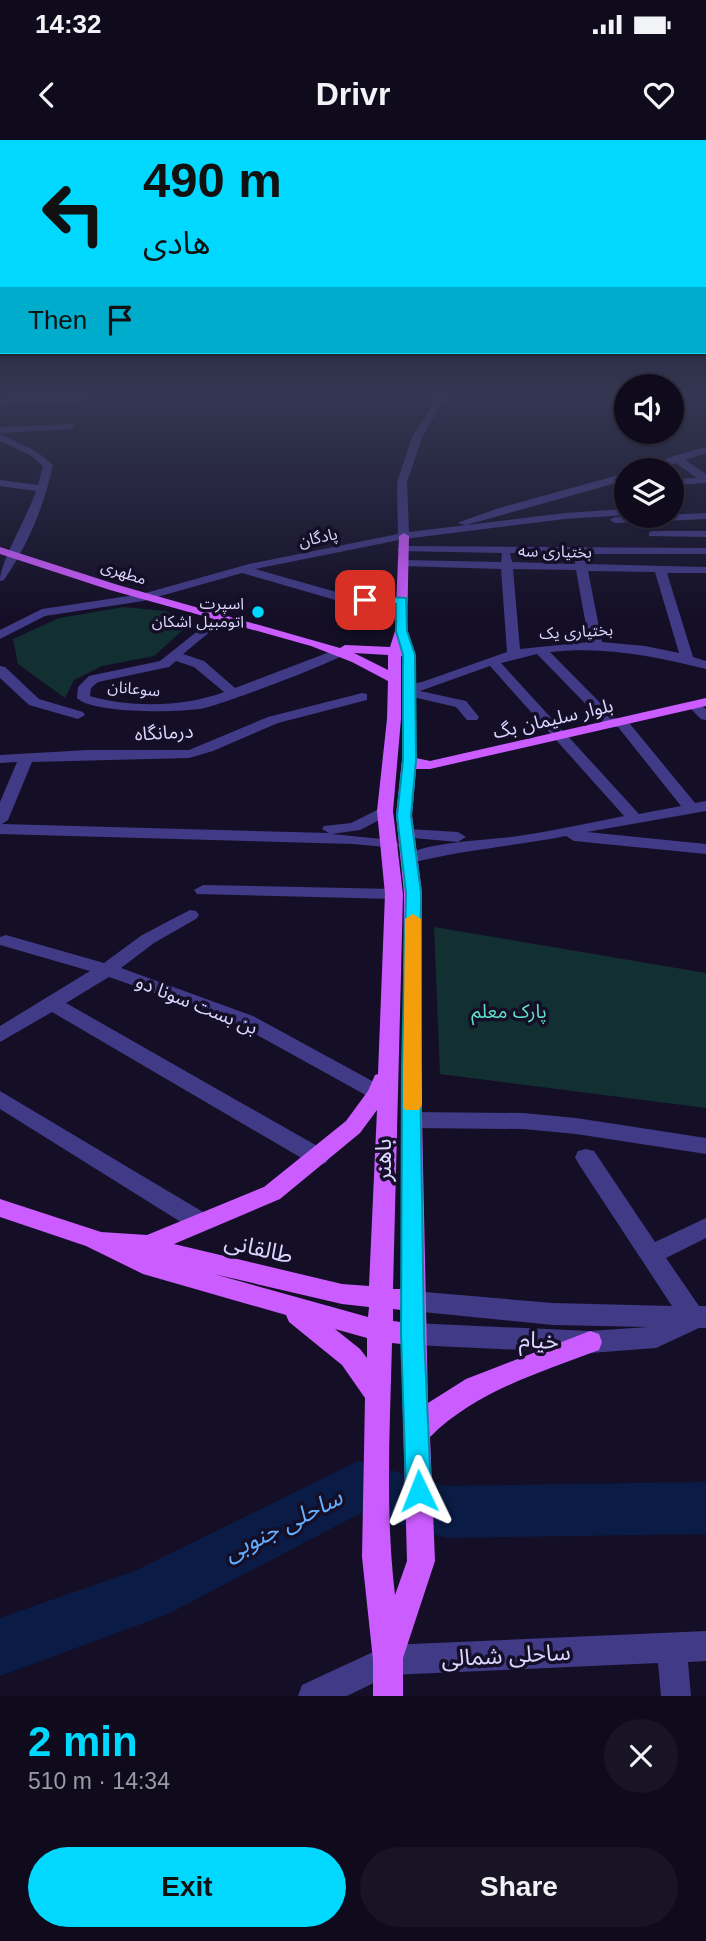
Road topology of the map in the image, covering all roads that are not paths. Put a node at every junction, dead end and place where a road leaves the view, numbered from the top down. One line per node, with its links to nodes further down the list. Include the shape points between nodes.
1 (47, 468): 10 (street)
2 (407, 468): 21 (street, via 402,482)
3 (689, 468): 5 (street)
4 (614, 480): 9 (street)
5 (706, 480): 6 (street)
6 (684, 481)
7 (0, 484): 10 (street)
8 (614, 487): 9 (street)
9 (591, 488): 18 (street, via 491,512)
10 (43, 489): 27 (street)
11 (684, 508): 12 (street)
12 (706, 509)
13 (614, 516): 16 (street, پادگان)
14 (684, 516): 15 (street, پادگان)
15 (706, 516)
16 (503, 525): 18 (street, پادگان); 23 (street)
17 (646, 528): 19 (street)
18 (443, 531): 21 (street, پادگان)
19 (653, 534): 20 (street); 25 (street)
20 (706, 534)
21 (403, 542): 23 (street); 28 (main road, باهنر); 34 (street, پادگان)
22 (0, 550): 27 (main road, مطهری)
23 (506, 550): 24 (street); 29 (street)
24 (579, 550): 25 (street); 30 (street)
25 (660, 551): 26 (street)
26 (706, 551)
27 (15, 555): 35 (street); 36 (main road, مطهری)
28 (403, 563): 29 (street, بختیاری سه); 37 (main road, باهنر)
29 (506, 565): 30 (street, بختیاری سه); 46 (street)
30 (579, 567): 32 (street, بختیاری سه); 40 (street)
31 (242, 569): 34 (street); 34 (street, پادگان); 36 (street, پادگان)
32 (660, 569): 33 (street, بختیاری سه); 47 (street)
33 (706, 570)
34 (306, 571): 37 (street, via 346,599)
35 (0, 578)
36 (143, 597): 38 (main road, مطهری); 39 (street, پادگان, via 41,613)
37 (402, 601): 41 (main road, باهنر)
38 (219, 618): 42 (main road, مطهری); 45 (street, سوعانان)
39 (0, 635)
40 (596, 645): 43 (street, بختیاری یک); 47 (street, بختیاری یک, via 643,648)
41 (402, 646): 42 (main road, via 358,651); 51 (main road, باهنر)
42 (324, 647): 44 (main road, مطهری)
43 (540, 649): 46 (street, بختیاری یک); 58 (street)
44 (340, 653): 51 (main road, مطهری, via 376,667); 52 (street, سوعانان)
45 (175, 656): 52 (street, via 200,664); 52 (street, سوعانان, via 157,666 94,679 86,684 84,698 170,709)
46 (514, 656): 48 (street, بختیاری یک)
47 (687, 659): 49 (street, بختیاری یک)
48 (493, 663): 51 (street, بختیاری یک, via 424,686); 59 (street)
49 (706, 665)
50 (0, 670): 55 (street, via 40,707)
51 (404, 687): 57 (street, via 461,704); 62 (main road, باهنر); 64 (main road, باهنر)
52 (233, 694)
53 (362, 696): 61 (street, درمانگاه, via 310,708 189,754)
54 (700, 704): 56 (street); 58 (main road, بلوار سلیمان بگ)
55 (78, 715)
56 (706, 716)
57 (472, 717)
58 (617, 723): 59 (main road, بلوار سلیمان بگ); 63 (street)
59 (562, 736): 62 (main road, بلوار سلیمان بگ, via 430,765); 65 (street)
60 (0, 758): 61 (street, درمانگاه)
61 (26, 758): 66 (street)
62 (409, 760): 70 (main road, باهنر)
63 (699, 807): 65 (street)
64 (385, 811): 69 (street, via 354,827); 70 (main road, باهنر)
65 (635, 819): 68 (street)
66 (0, 820)
67 (0, 829): 69 (street)
68 (552, 834): 70 (street); 71 (street); 72 (street, via 527,841 433,850)
69 (190, 835): 70 (street)
70 (399, 839): 72 (main road, باهنر); 74 (main road, باهنر)
71 (706, 849)
72 (411, 858): 83 (main road, باهنر)
73 (203, 890): 74 (street)
74 (394, 894): 80 (main road, باهنر)
75 (190, 915): 77 (street)
76 (6, 942): 77 (street, بن بست سونا دو)
77 (108, 969): 78 (street); 81 (street, بن بست سونا دو, via 228,1013)
78 (53, 1004): 79 (street); 85 (street)
79 (0, 1035)
80 (386, 1067): 81 (main road); 93 (main road, باهنر)
81 (378, 1093): 85 (main road, via 353,1127)
82 (0, 1099): 88 (street)
83 (412, 1120): 84 (street, via 523,1121); 94 (main road, باهنر)
84 (706, 1146)
85 (318, 1157): 88 (main road, via 272,1193)
86 (586, 1157): 92 (street)
87 (0, 1208): 90 (main road, طالقانی)
88 (200, 1222): 91 (main road)
89 (706, 1227): 92 (street)
90 (94, 1239): 91 (main road, طالقانی); 95 (main road, طالقانی, via 143,1264)
91 (148, 1245): 93 (main road, طالقانی, via 342,1294)
92 (651, 1255): 96 (street)
93 (381, 1299): 94 (main road, طالقانی); 97 (main road, باهنر)
94 (413, 1301): 96 (street, خیام, via 553,1314); 98 (main road, باهنر)
95 (290, 1307): 97 (main road, طالقانی); 100 (main road, via 337,1343)
96 (700, 1318): 99 (street, خیام, via 656,1337)
97 (380, 1331): 98 (main road, خیام); 100 (main road, باهنر)
98 (413, 1334): 99 (street, خیام); 101 (main road, باهنر)
99 (590, 1342): 101 (main road, via 475,1387 441,1408)
100 (378, 1395): 104 (main road, باهنر, via 376,1557)
101 (417, 1438): 104 (main road, باهنر, via 421,1561)
102 (706, 1646): 103 (street, ساحلی شمالی)
103 (672, 1647): 104 (street, ساحلی شمالی); 107 (street)
104 (388, 1660): 105 (street, ساحلی شمالی); 106 (main road)
105 (313, 1696)
106 (388, 1696)
107 (676, 1696)

